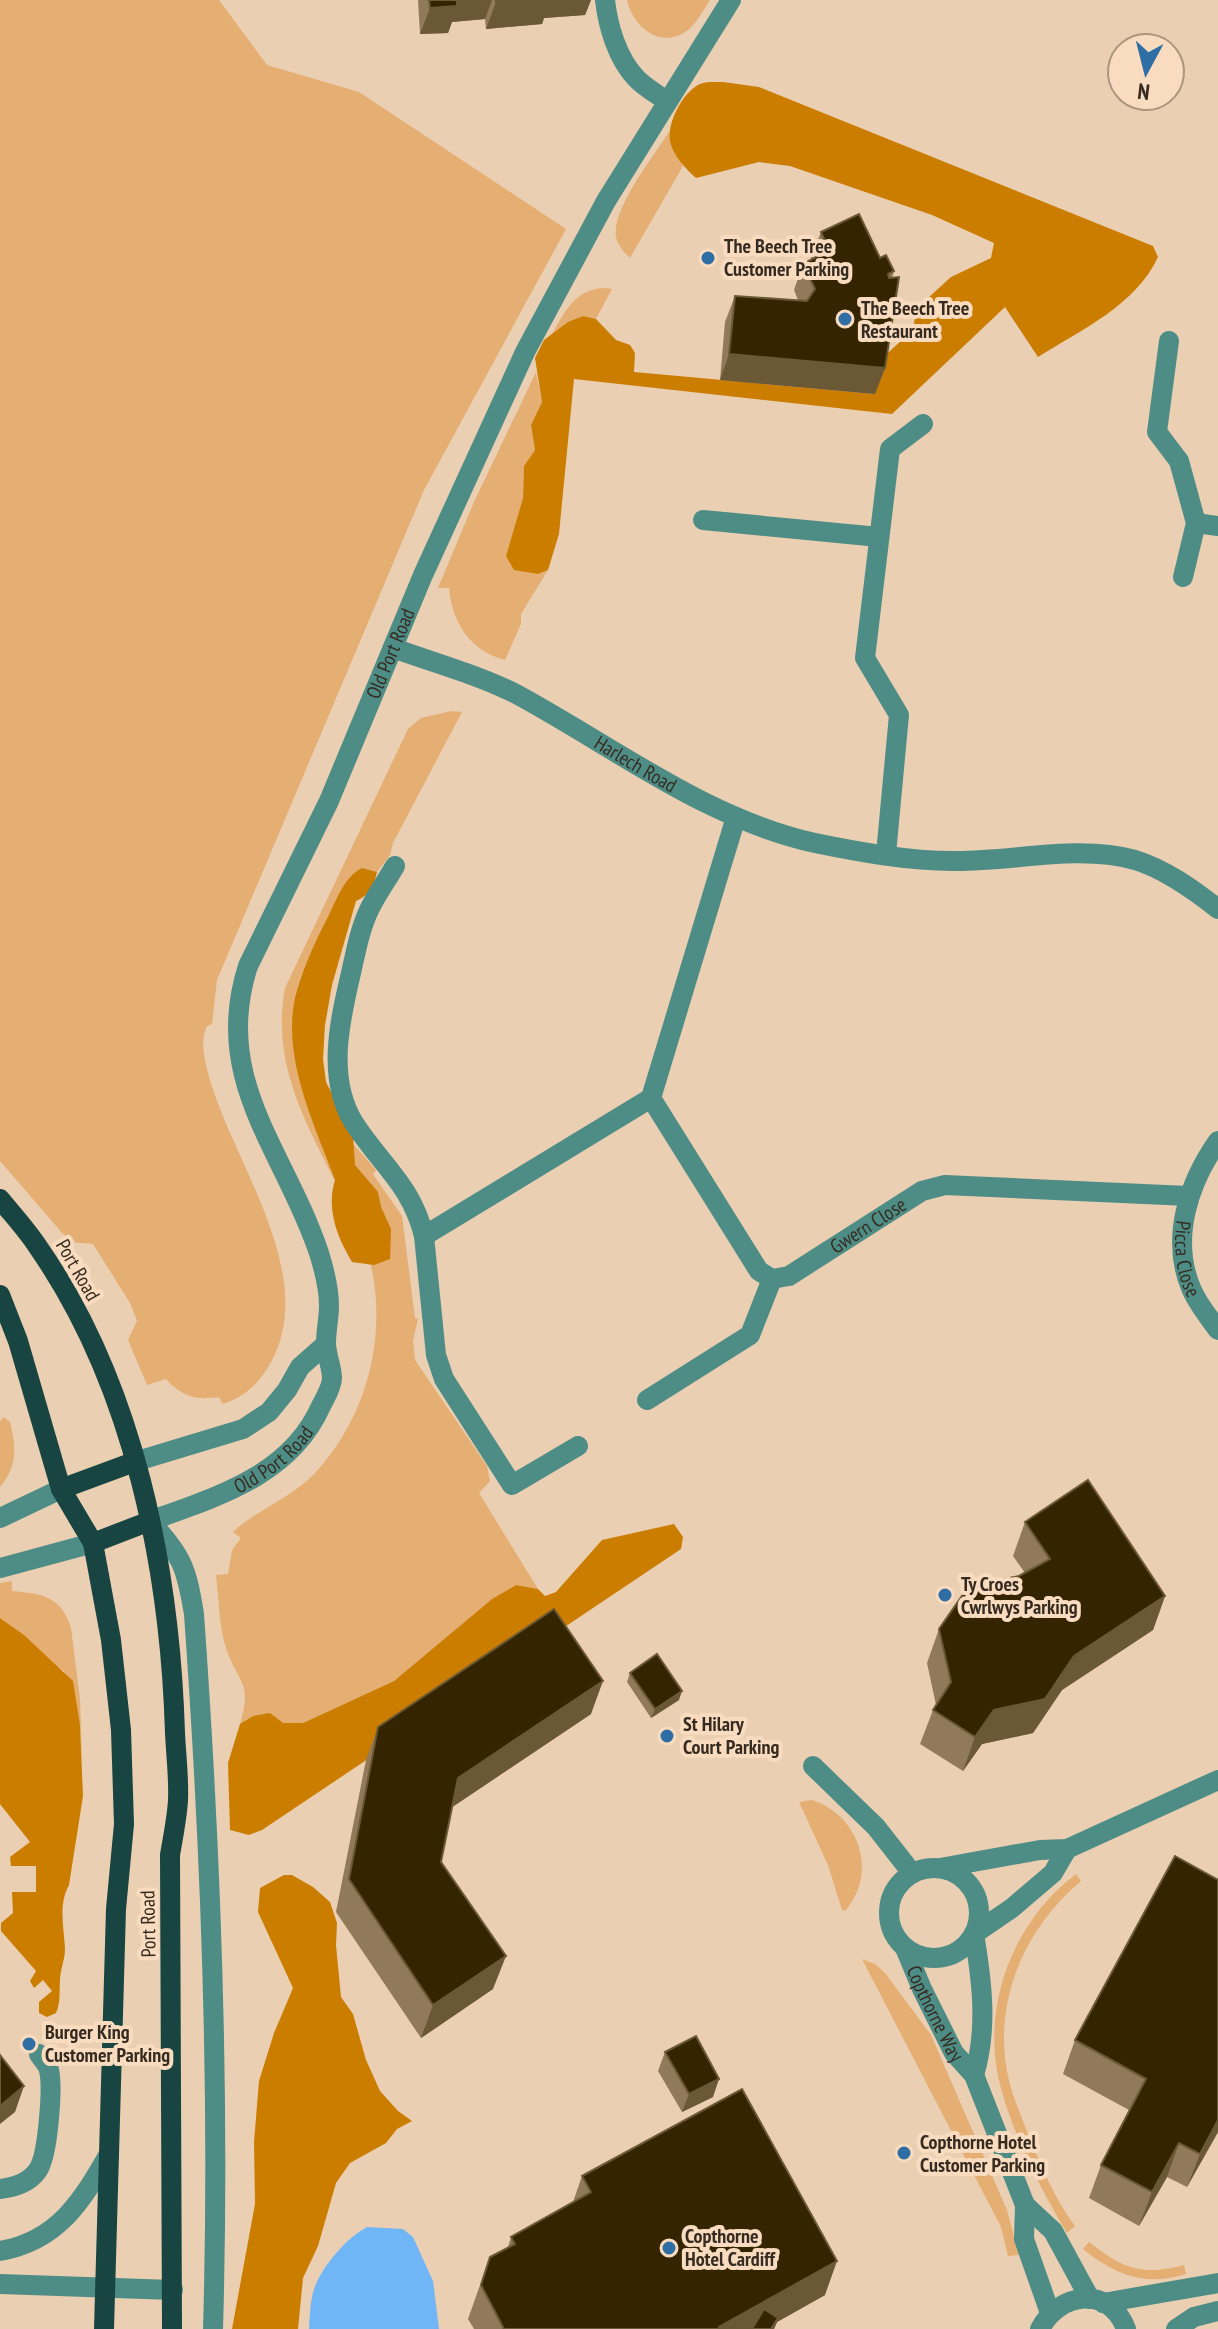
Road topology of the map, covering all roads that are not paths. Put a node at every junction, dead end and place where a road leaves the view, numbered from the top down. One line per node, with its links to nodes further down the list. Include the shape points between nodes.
1 (605, 0): 3 (street, via 623,61 635,78)
2 (731, 0): 3 (street, Old Port Road)
3 (667, 101): 11 (street, Old Port Road, via 525,352)
4 (1169, 341): 7 (street, via 1157,432 1179,461)
5 (923, 424): 9 (street, via 890,449)
6 (703, 520): 9 (street)
7 (1196, 523): 8 (street); 10 (street)
8 (1218, 526)
9 (879, 537): 13 (street, via 865,658 899,715)
10 (1183, 577)
11 (393, 648): 12 (street, Harlech Road, via 513,693); 24 (street, Old Port Road, via 329,801 248,966 236,1018 251,1101 320,1256 329,1302)
12 (736, 817): 13 (street, Harlech Road, via 813,842); 16 (street)
13 (886, 854): 15 (street, Harlech Road, via 952,861 1090,854 1135,861 1191,887)
14 (395, 866): 20 (street, via 359,938 343,1011 338,1070 354,1122 401,1183 418,1212)
15 (1218, 909)
16 (651, 1098): 20 (street); 21 (street, via 759,1271)
17 (1218, 1141): 18 (street, Picca Close)
18 (1188, 1196): 21 (street, Gwern Close, via 945,1185 922,1191 789,1276); 23 (street, Picca Close, via 1184,1261 1190,1286)
19 (0, 1199): 27 (main road, Port Road, via 38,1246 73,1307 115,1400)
20 (424, 1236): 26 (street, via 436,1355 444,1379 512,1485)
21 (772, 1279): 25 (street, via 750,1335)
22 (0, 1295): 28 (main road, Port Road)
23 (1218, 1330)
24 (326, 1344): 27 (street, Old Port Road, via 300,1367 269,1412 243,1429); 30 (street, Old Port Road, via 333,1381 316,1419 291,1450 242,1486)
25 (647, 1400)
26 (578, 1446)
27 (134, 1462): 28 (main road); 30 (main road, Port Road)
28 (61, 1489): 29 (street); 31 (main road, Port Road)
29 (0, 1518)
30 (150, 1521): 31 (main road); 49 (main road, Port Road, via 171,1648 177,1788 170,1855); 55 (street, via 179,1553 194,1614 216,2139)
31 (93, 1543): 32 (street); 42 (main road, Port Road, via 114,1662 124,1808)
32 (0, 1568)
33 (813, 1766): 37 (street, via 876,1827)
34 (1218, 1780): 35 (street)
35 (1067, 1849): 36 (street); 38 (street, via 1053,1873)
36 (940, 1868): 37 (street); 38 (street, via 956,1873 973,1888 979,1919)
37 (912, 1873): 39 (street, via 900,1882 889,1910 890,1926)
38 (974, 1934): 39 (street, via 964,1949 935,1959); 41 (street, Copthorne Way, via 982,1979 982,2048)
39 (905, 1948): 41 (street, Copthorne Way, via 954,2053)
40 (39, 2054): 43 (street, via 49,2069 42,2163 22,2184)
41 (974, 2075): 44 (street, Copthorne Way)
42 (109, 2154): 45 (street, via 62,2222 40,2239); 48 (main road, Port Road)
43 (0, 2189)
44 (1025, 2205): 50 (street, Copthorne Way, via 1053,2231); 52 (street, Copthorne Way, via 1024,2239)
45 (0, 2251)
46 (1218, 2283): 50 (street)
47 (0, 2284): 48 (street)
48 (105, 2288): 49 (street); 53 (main road, Port Road)
49 (173, 2290): 54 (main road, Port Road)
50 (1096, 2301): 52 (street, Copthorne Way, via 1068,2300); 56 (street, Copthorne Way, via 1114,2309)
51 (1218, 2311): 57 (street)
52 (1045, 2321)
53 (104, 2329)
54 (172, 2329)
55 (213, 2329)
56 (1126, 2329)
57 (1176, 2329)

